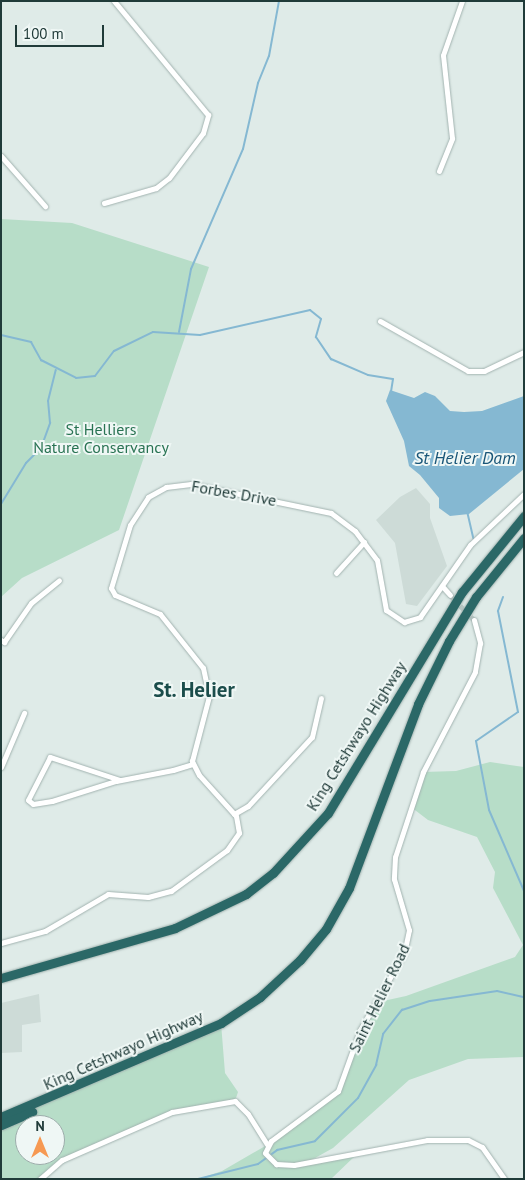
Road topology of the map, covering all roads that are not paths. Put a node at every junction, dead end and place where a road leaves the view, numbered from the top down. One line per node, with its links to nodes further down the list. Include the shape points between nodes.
1 (114, 1): 5 (street, via 208,115 203,133 169,178 156,188)
2 (462, 1): 4 (street, via 443,55 452,138)
3 (1, 156): 6 (street)
4 (439, 171)
5 (104, 203)
6 (45, 206)
7 (380, 321): 8 (street, via 468,371 484,371)
8 (524, 352)
9 (524, 494): 15 (street, via 470,545)
10 (524, 516): 26 (highway, King Cetshwayo Highway, via 462,592 342,792 308,837 273,873 246,894 175,930)
11 (524, 538): 27 (highway, King Cetshwayo Highway, via 476,597 430,678 361,861 320,936 260,997 208,1030)
12 (364, 542): 13 (street); 15 (street, Forbes Drive, via 380,567 383,603 396,620 404,622 420,617); 21 (street, Forbes Drive, via 343,520 319,508 198,486 166,487 140,505 111,588 115,596 160,614 204,668 209,696 193,750)
13 (336, 573)
14 (59, 580): 18 (street, via 23,611)
15 (442, 586): 16 (street)
16 (450, 595)
17 (474, 620): 30 (street, Saint Helier Road, via 480,644 475,672 424,772 393,864 408,926 404,953 360,1030 338,1091)
18 (3, 641)
19 (321, 698): 24 (street, via 312,736 248,806)
20 (24, 713): 22 (street)
21 (193, 764): 23 (street); 24 (street)
22 (1, 767)
23 (120, 780): 23 (street, via 52,801 33,804 28,800 50,757)
24 (234, 814): 25 (street, via 239,833 231,846 178,887 148,897 108,894 45,931)
25 (1, 942)
26 (1, 978)
27 (74, 1089): 28 (highway, King Cetshwayo Highway); 29 (highway)
28 (1, 1117)
29 (1, 1125)
30 (267, 1145): 31 (street, via 248,1114 235,1101 172,1112 62,1160); 32 (street, via 265,1156 272,1162 294,1165 427,1140 462,1140 482,1146)
31 (40, 1179)
32 (504, 1179)

